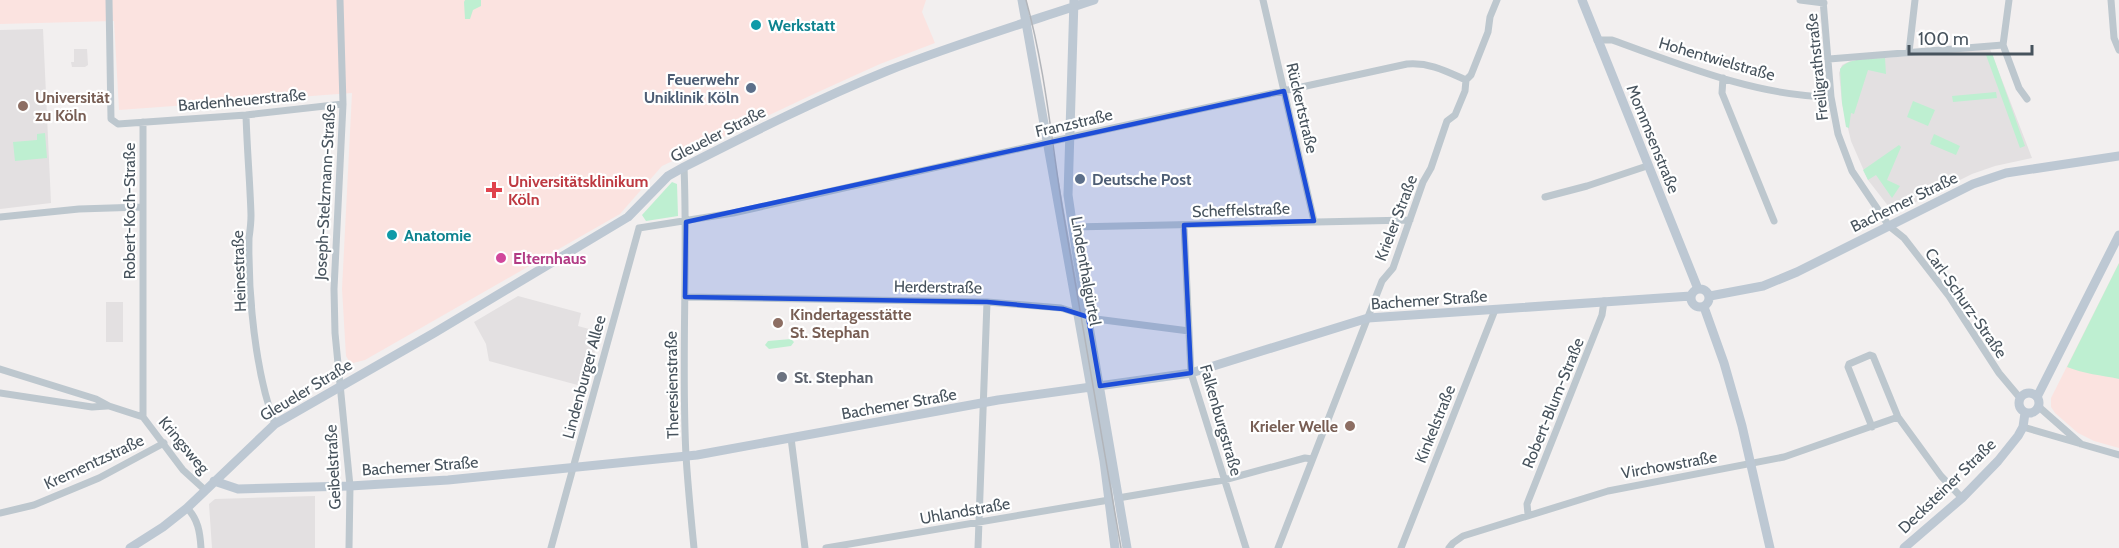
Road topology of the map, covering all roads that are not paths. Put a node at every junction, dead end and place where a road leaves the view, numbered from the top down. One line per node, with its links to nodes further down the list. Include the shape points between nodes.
1 (109, 0): 27 (street, Robert-Koch-Straße, via 111,119 118,124)
2 (340, 0): 25 (street, Joseph-Stelzmann-Straße)
3 (1022, 0): 14 (street, Lindenthalgürtel)
4 (1094, 0): 13 (street, Gleueler Straße)
5 (1263, 0): 22 (street, Rückertstraße)
6 (1497, 0): 21 (street, Krieler Straße, via 1488,32)
7 (1582, 0): 15 (street, Mommsenstraße)
8 (1800, 0): 12 (street)
9 (1916, 0): 18 (street)
10 (2009, 0): 16 (street)
11 (2111, 0): 17 (street, via 2114,38)
12 (1823, 1): 19 (street, Freiligrathstraße)
13 (1074, 4): 14 (street, Gleueler Straße); 28 (street, Lindenthalgürtel)
14 (1025, 22): 29 (street, Lindenthalgürtel); 31 (street, Gleueler Straße, via 885,72)
15 (1597, 40): 20 (street, Hohentwielstraße, via 1612,40); 32 (street, Mommsenstraße)
16 (2002, 45): 18 (street); 24 (street)
17 (2119, 50)
18 (1909, 52): 19 (street)
19 (1828, 59): 23 (street, Freiligrathstraße)
20 (1723, 78): 23 (street, Hohentwielstraße); 39 (street, via 1722,93)
21 (1466, 80): 22 (street, Franzstraße, via 1420,63); 37 (street, Krieler Straße, via 1462,99 1447,122)
22 (1284, 91): 28 (street, Franzstraße); 38 (street, Rückertstraße)
23 (1831, 97): 42 (street, Freiligrathstraße, via 1838,134 1852,171)
24 (2027, 99)
25 (344, 104): 26 (street, Bardenheuerstraße); 58 (street, Joseph-Stelzmann-Straße, via 334,289)
26 (246, 115): 27 (street, Bardenheuerstraße); 69 (street, Heinestraße, via 254,328 261,380)
27 (143, 122): 34 (street, Robert-Koch-Straße)
28 (1069, 138): 29 (street, Franzstraße); 43 (street, Lindenthalgürtel, via 1067,180)
29 (1048, 143): 40 (street, Franzstraße); 53 (street, Lindenthalgürtel)
30 (2119, 156): 42 (street, Bachemer Straße, via 2006,173 1973,184)
31 (684, 166): 36 (street, Gleueler Straße, via 668,176); 40 (street, Theresienstraße)
32 (1647, 166): 33 (street); 46 (street, Mommsenstraße)
33 (1545, 197)
34 (142, 207): 35 (street); 67 (street, Robert-Koch-Straße)
35 (0, 217)
36 (628, 217): 44 (street); 58 (street, Gleueler Straße)
37 (1410, 220): 38 (street, Scheffelstraße); 54 (street, Krieler Straße, via 1393,268 1382,281)
38 (1314, 221): 41 (street, Scheffelstraße)
39 (1774, 221)
40 (686, 222): 44 (street, Franzstraße); 48 (street, Theresienstraße)
41 (1184, 225): 43 (street, Scheffelstraße); 55 (street, Falkenburgstraße)
42 (1889, 226): 47 (street, Bachemer Straße, via 1771,283); 62 (street, Carl-Schurz-Straße, via 1904,238 1949,296)
43 (1073, 227): 53 (street, Lindenthalgürtel)
44 (639, 228): 79 (street, Lindenburger Allee)
45 (2119, 235): 61 (street)
46 (1695, 293): 47 (street, via 1707,291); 49 (street, Bachemer Straße); 51 (street, via 1694,304)
47 (1710, 296): 51 (street)
48 (684, 297): 50 (street, Herderstraße); 76 (street, Theresienstraße)
49 (1604, 301): 52 (street, Bachemer Straße); 88 (street, Robert-Blum-Straße, via 1602,315 1527,504)
50 (987, 302): 53 (street, Herderstraße, via 1061,308); 63 (street)
51 (1704, 307): 78 (street, via 1724,363)
52 (1495, 310): 54 (street, Bachemer Straße); 102 (street, Kinkelstraße)
53 (1083, 315): 55 (street, Herderstraße); 59 (street, Lindenthalgürtel)
54 (1368, 318): 57 (street, Bachemer Straße); 77 (street, Krieler Straße)
55 (1189, 331): 57 (street, Falkenburgstraße)
56 (0, 369): 64 (street, Kringsweg)
57 (1191, 373): 59 (street, Bachemer Straße); 80 (street, Falkenburgstraße)
58 (341, 385): 69 (street, Gleueler Straße); 82 (street, Geibelstraße)
59 (1096, 387): 63 (street, Bachemer Straße); 85 (street, Lindenthalgürtel, via 1104,461)
60 (0, 393): 64 (street, Kringsweg, via 92,407)
61 (2037, 397): 62 (street, via 2030,393); 65 (street)
62 (2020, 398): 66 (street, via 2019,407)
63 (983, 404): 72 (street, Bachemer Straße); 89 (street)
64 (109, 406): 67 (street, Kringsweg)
65 (2038, 407): 66 (street, via 2035,412); 74 (street)
66 (2025, 413): 71 (street, Decksteiner Straße)
67 (143, 417): 73 (street, Kringsweg)
68 (1898, 417): 70 (street, Virchowstraße); 70 (street, via 1870,355 1848,367); 84 (street)
69 (275, 423): 81 (street, Gleueler Straße)
70 (1872, 427): 78 (street, Virchowstraße)
71 (2023, 427): 74 (street); 84 (street, Decksteiner Straße, via 1998,461)
72 (791, 438): 76 (street, Bachemer Straße); 95 (street)
73 (164, 443): 83 (street, Kringsweg, via 183,470); 87 (street, Krementzstraße, via 99,478 34,505)
74 (2081, 444): 75 (street)
75 (2119, 455)
76 (686, 456): 79 (street, Bachemer Straße); 94 (street, Theresienstraße)
77 (1312, 459): 80 (street, Uhlandstraße); 101 (street, Krieler Straße)
78 (1751, 465): 88 (street, Virchowstraße, via 1608,491); 104 (street)
79 (573, 467): 82 (street, Bachemer Straße); 93 (street, Lindenburger Allee)
80 (1224, 480): 85 (street, Uhlandstraße); 100 (street, Falkenburgstraße)
81 (214, 481): 82 (street, Bachemer Straße, via 245,489); 83 (street)
82 (350, 486): 92 (street, Geibelstraße)
83 (205, 490): 86 (street)
84 (1962, 498): 105 (street, Decksteiner Straße)
85 (1114, 499): 89 (street, Uhlandstraße); 98 (street, Lindenthalgürtel); 99 (street, Lindenthalgürtel)
86 (187, 508): 90 (street); 91 (street, via 198,525)
87 (0, 513)
88 (1528, 514): 103 (street, Virchowstraße, via 1463,536)
89 (978, 523): 96 (street, Uhlandstraße); 97 (street)
90 (130, 548)
91 (201, 548)
92 (349, 548)
93 (551, 548)
94 (694, 548)
95 (805, 548)
96 (826, 548)
97 (978, 548)
98 (1115, 548)
99 (1127, 548)
100 (1246, 548)
101 (1278, 548)
102 (1401, 548)
103 (1449, 548)
104 (1770, 548)
105 (1904, 548)

